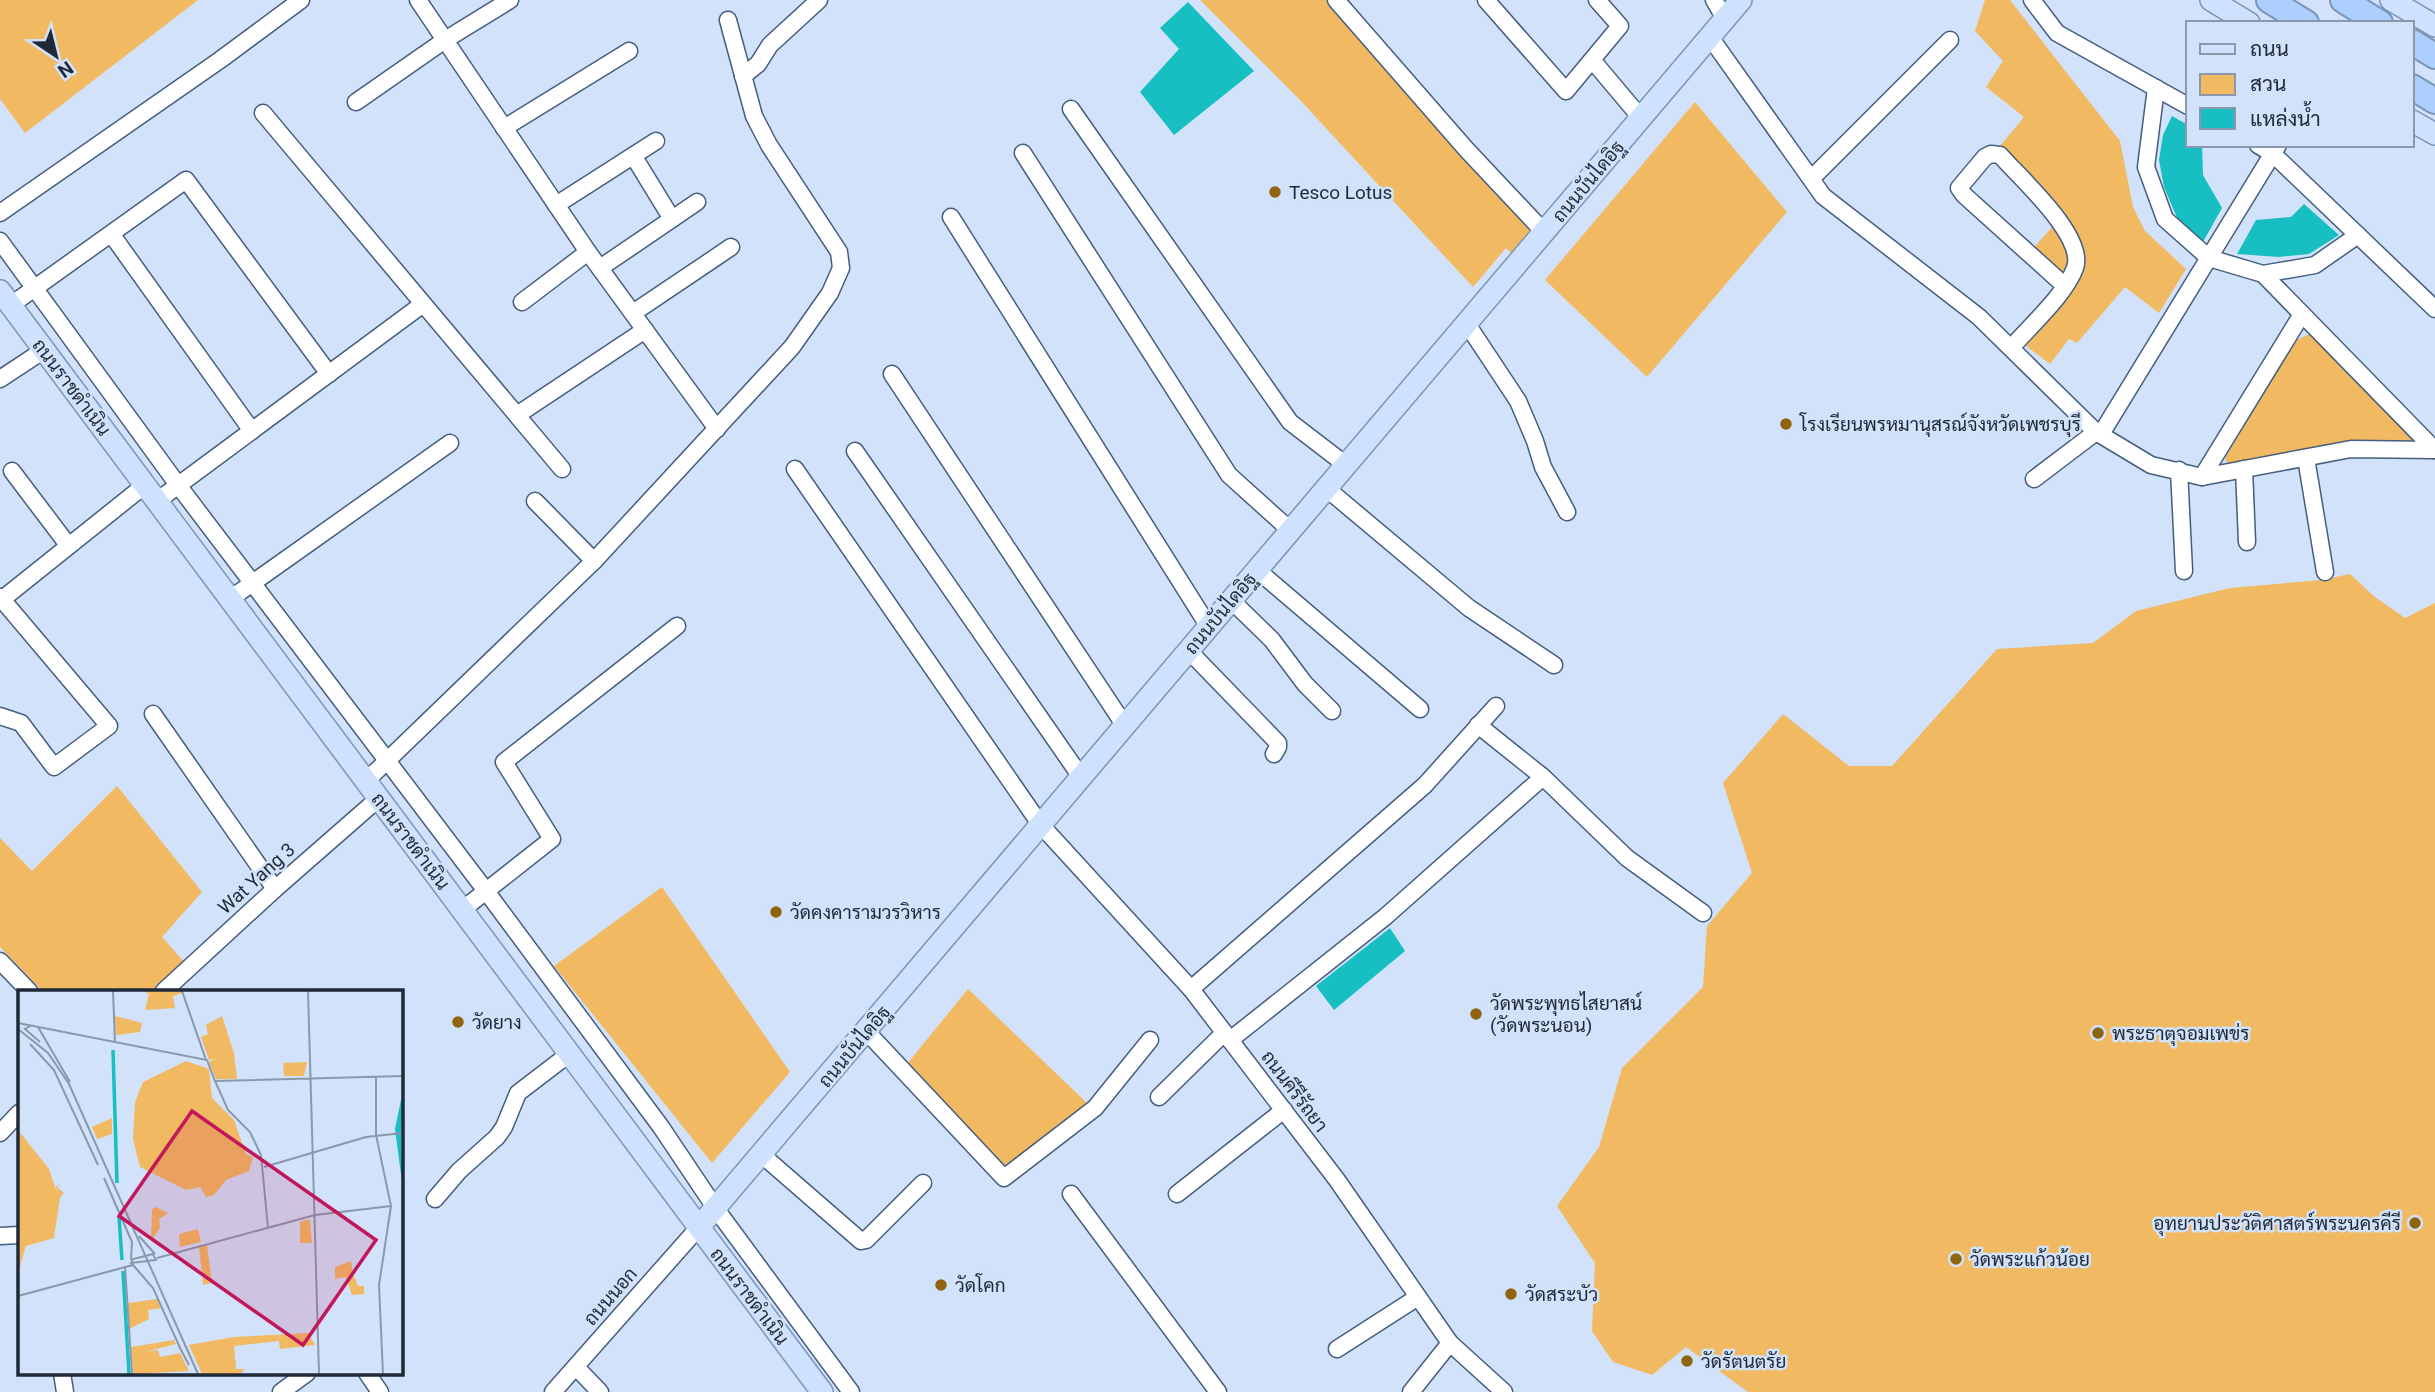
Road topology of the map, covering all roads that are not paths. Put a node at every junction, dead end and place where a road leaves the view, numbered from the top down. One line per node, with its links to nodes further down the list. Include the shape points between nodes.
1 (301, 0): 47 (street)
2 (418, 0): 22 (street)
3 (510, 0): 22 (street)
4 (818, 0): 28 (street)
5 (1336, 0): 50 (street)
6 (1486, 0): 27 (street, via 1566,92)
7 (1597, 0): 27 (street, via 1620,26)
8 (1714, 0): 15 (street)
9 (1741, 0): 15 (main road, ถนนบันไดอิฐ)
10 (2032, 0): 29 (street, via 2057,33)
11 (2211, 0): 17 (main road)
12 (2269, 0): 18 (highway)
13 (2343, 0): 19 (highway)
14 (2391, 0): 20 (main road)
15 (1725, 19): 21 (main road, ถนนบันไดอิฐ)
16 (727, 20): 28 (street, Wat Yang 3)
17 (2246, 21)
18 (2303, 21)
19 (2378, 21)
20 (2435, 26)
21 (1710, 37): 36 (main road, ถนนบันไดอิฐ); 44 (street)
22 (445, 40): 32 (street); 38 (street)
23 (1950, 40): 44 (street)
24 (2414, 43): 26 (highway)
25 (629, 51): 38 (street)
26 (2435, 56)
27 (1593, 61): 36 (street)
28 (743, 76): 77 (street, Wat Yang 3, via 754,117 839,252 841,268 830,293 792,346)
29 (2156, 88): 33 (street); 56 (street, via 2146,167 2165,219)
30 (2414, 88): 31 (highway)
31 (2435, 101)
32 (356, 102)
33 (2186, 105)
34 (1071, 109): 84 (street, via 1290,422)
35 (263, 113): 63 (street)
36 (1641, 118): 50 (main road, ถนนบันไดอิฐ)
37 (2414, 122): 39 (main road)
38 (504, 128): 46 (street)
39 (2435, 134)
40 (656, 141): 43 (street)
41 (2275, 149): 52 (street); 56 (street)
42 (1023, 153): 97 (street, via 1229,475)
43 (634, 157): 46 (street); 49 (street)
44 (1812, 178): 69 (street, via 1823,196 1979,317)
45 (697, 202): 49 (street)
46 (556, 205): 55 (street)
47 (0, 213)
48 (951, 217): 109 (street)
49 (673, 219): 57 (street)
50 (1544, 232): 67 (main road, ถนนบันไดอิฐ)
51 (111, 234): 60 (street); 71 (street, via 186,180); 78 (street)
52 (2358, 234): 58 (street, via 2315,265); 64 (street)
53 (0, 241): 60 (street)
54 (731, 247): 65 (street)
55 (588, 252): 57 (street); 62 (street)
56 (2209, 258): 58 (street); 79 (street)
57 (600, 268): 65 (street)
58 (2263, 274): 66 (street)
59 (2065, 286): 59 (street, via 2076,266 2075,249 2064,227 2000,155 1985,157 1959,188); 69 (street)
60 (36, 288): 61 (street); 74 (street)
61 (5, 298): 70 (main road, ถนนราชดำเนิน)
62 (522, 302)
63 (423, 304): 71 (street); 76 (street)
64 (2435, 309)
65 (633, 313): 68 (street)
66 (2302, 314): 81 (street); 90 (street)
67 (1467, 324): 84 (main road, ถนนบันไดอิฐ); 96 (street, via 1518,401 1543,467)
68 (645, 330): 76 (street); 77 (street)
69 (2011, 348): 79 (street)
70 (44, 350): 73 (street); 75 (main road, ถนนราชดำเนิน)
71 (329, 374): 78 (street)
72 (892, 374): 118 (street)
73 (0, 379)
74 (108, 388): 75 (street); 92 (street)
75 (85, 405): 94 (main road, ถนนราชดำเนิน)
76 (517, 415): 85 (street)
77 (718, 429): 100 (street, Wat Yang 3)
78 (252, 431): 92 (street)
79 (2099, 433): 88 (street, via 2151,465); 91 (street)
80 (450, 443): 104 (street)
81 (2435, 450): 83 (street, via 2351,449)
82 (855, 451): 121 (street)
83 (2306, 458): 87 (street); 103 (street)
84 (1346, 465): 93 (main road, ถนนบันไดอิฐ)
85 (562, 468)
86 (795, 469): 124 (street, ถนนคีรีรัถยา)
87 (2244, 469): 90 (street); 98 (street)
88 (2179, 470): 90 (street); 102 (street)
89 (12, 471): 99 (street)
90 (2203, 477)
91 (2034, 479)
92 (178, 485): 94 (street); 104 (street)
93 (1326, 488): 97 (main road, ถนนบันไดอิฐ); 111 (street, via 1469,608)
94 (151, 493): 99 (street); 106 (main road, ถนนราชดำเนิน)
95 (535, 501): 100 (street)
96 (1567, 512)
97 (1290, 530): 101 (main road, ถนนบันไดอิฐ)
98 (2247, 542)
99 (68, 545): 105 (street)
100 (594, 561): 120 (street, Wat Yang 3)
101 (1257, 570): 107 (main road, ถนนบันไดอิฐ); 113 (street)
102 (2184, 571)
103 (2325, 572)
104 (253, 583): 106 (street); 120 (street)
105 (1, 599): 116 (street, via 109,726 54,767 21,723)
106 (230, 599): 123 (main road, ถนนราชดำเนิน)
107 (1231, 600): 109 (main road, ถนนบันไดอิฐ); 114 (street)
108 (677, 626): 126 (street, via 505,762 552,839)
109 (1209, 626): 110 (main road, ถนนบันไดอิฐ)
110 (1189, 651): 118 (main road, ถนนบันไดอิฐ); 119 (street, via 1278,743)
111 (1554, 665)
112 (1496, 706): 117 (street)
113 (1420, 709)
114 (1332, 710)
115 (153, 714): 125 (street)
116 (0, 716)
117 (1478, 725): 122 (street); 130 (street, via 1425,785)
118 (1125, 726): 121 (main road, ถนนบันไดอิฐ)
119 (1273, 754)
120 (389, 760): 123 (street, Wat Yang 3); 126 (street)
121 (1081, 777): 124 (main road, ถนนบันไดอิฐ)
122 (1543, 777): 128 (street, via 1627,858); 135 (street, via 1385,917)
123 (373, 790): 125 (street, Wat Yang 3); 127 (main road, ถนนราชดำเนิน)
124 (1040, 824): 130 (street, ถนนคีรีรัถยา); 133 (main road, ถนนบันไดอิฐ)
125 (275, 888): 132 (street, Wat Yang 3)
126 (486, 891): 127 (street); 134 (street)
127 (462, 910): 137 (main road, ถนนราชดำเนิน)
128 (1703, 913)
129 (0, 961): 131 (street)
130 (1191, 989): 135 (street, ถนนคีรีรัถยา)
131 (28, 990)
132 (165, 990)
133 (866, 1031): 136 (street, via 1004,1178 1095,1108); 142 (main road, ถนนบันไดอิฐ)
134 (591, 1033): 137 (street); 147 (street)
135 (1227, 1036): 138 (street); 139 (street, ถนนคีรีรัถยา)
136 (1150, 1041)
137 (568, 1052): 146 (street, via 518,1093 496,1137); 148 (main road, ถนนราชดำเนิน)
138 (1159, 1097)
139 (1284, 1111): 145 (street); 151 (street, ถนนคีรีรัถยา)
140 (18, 1113): 141 (street)
141 (0, 1133)
142 (762, 1154): 143 (street, via 861,1241); 147 (main road, ถนนบันไดอิฐ)
143 (923, 1183)
144 (1071, 1194): 165 (street)
145 (1177, 1194)
146 (436, 1199)
147 (716, 1209): 148 (main road, ถนนบันไดอิฐ); 164 (street)
148 (699, 1227): 154 (street, ถนนนอก); 163 (main road, ถนนราชดำเนิน)
149 (18, 1235): 150 (street)
150 (0, 1236)
151 (1418, 1297): 152 (street, ถนนคีรีรัถยา); 153 (street)
152 (1450, 1343): 166 (street); 167 (street, ถนนคีรีรัถยา)
153 (1338, 1349)
154 (576, 1367): 161 (street, ถนนนอก); 162 (street)
155 (62, 1374): 158 (street)
156 (306, 1374): 159 (street)
157 (368, 1374): 160 (street)
158 (65, 1392)
159 (281, 1392)
160 (380, 1392)
161 (553, 1392)
162 (600, 1392)
163 (822, 1392)
164 (851, 1392)
165 (1218, 1392)
166 (1411, 1392)
167 (1504, 1392)

